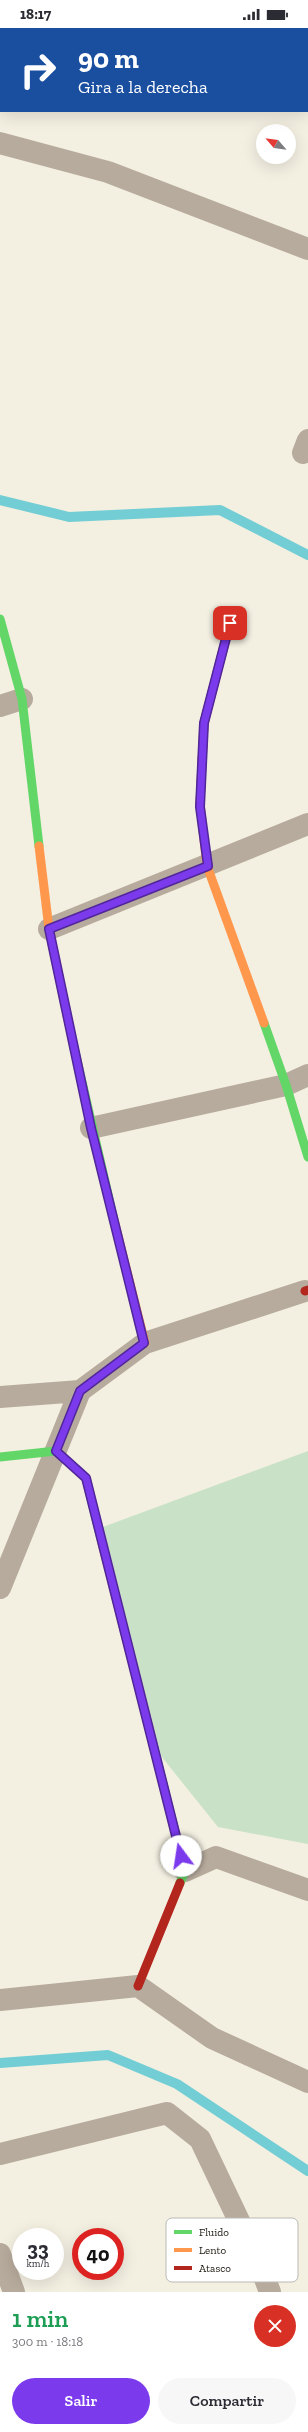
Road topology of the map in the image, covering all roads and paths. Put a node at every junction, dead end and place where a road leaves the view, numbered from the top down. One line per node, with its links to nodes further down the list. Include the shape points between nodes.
1 (0, 143): 2 (street, via 108,172)
2 (308, 249)
3 (0, 619): 5 (street)
4 (230, 623): 8 (street, via 204,723 200,807)
5 (22, 699): 6 (street); 9 (street)
6 (0, 706)
7 (308, 824): 8 (street)
8 (208, 866): 9 (street); 11 (street)
9 (49, 929): 12 (street)
10 (308, 1075): 11 (street)
11 (286, 1085): 12 (street); 13 (street)
12 (91, 1128): 15 (street)
13 (308, 1157)
14 (307, 1291): 15 (street)
15 (144, 1343): 16 (street)
16 (80, 1391): 17 (street); 18 (street)
17 (0, 1397)
18 (56, 1451): 19 (street); 20 (street); 21 (street, via 86,1478)
19 (0, 1457)
20 (0, 1588)
21 (184, 1871): 22 (street, via 216,1857); 23 (street)
22 (308, 1890)
23 (138, 1986): 24 (street); 25 (street, via 212,2038)
24 (0, 2000)
25 (308, 2082)
26 (0, 2154): 27 (street, via 167,2113 200,2139)
27 (238, 2218)
28 (0, 2254): 30 (street)
29 (266, 2282): 31 (street)
30 (14, 2292)
31 (270, 2292)

